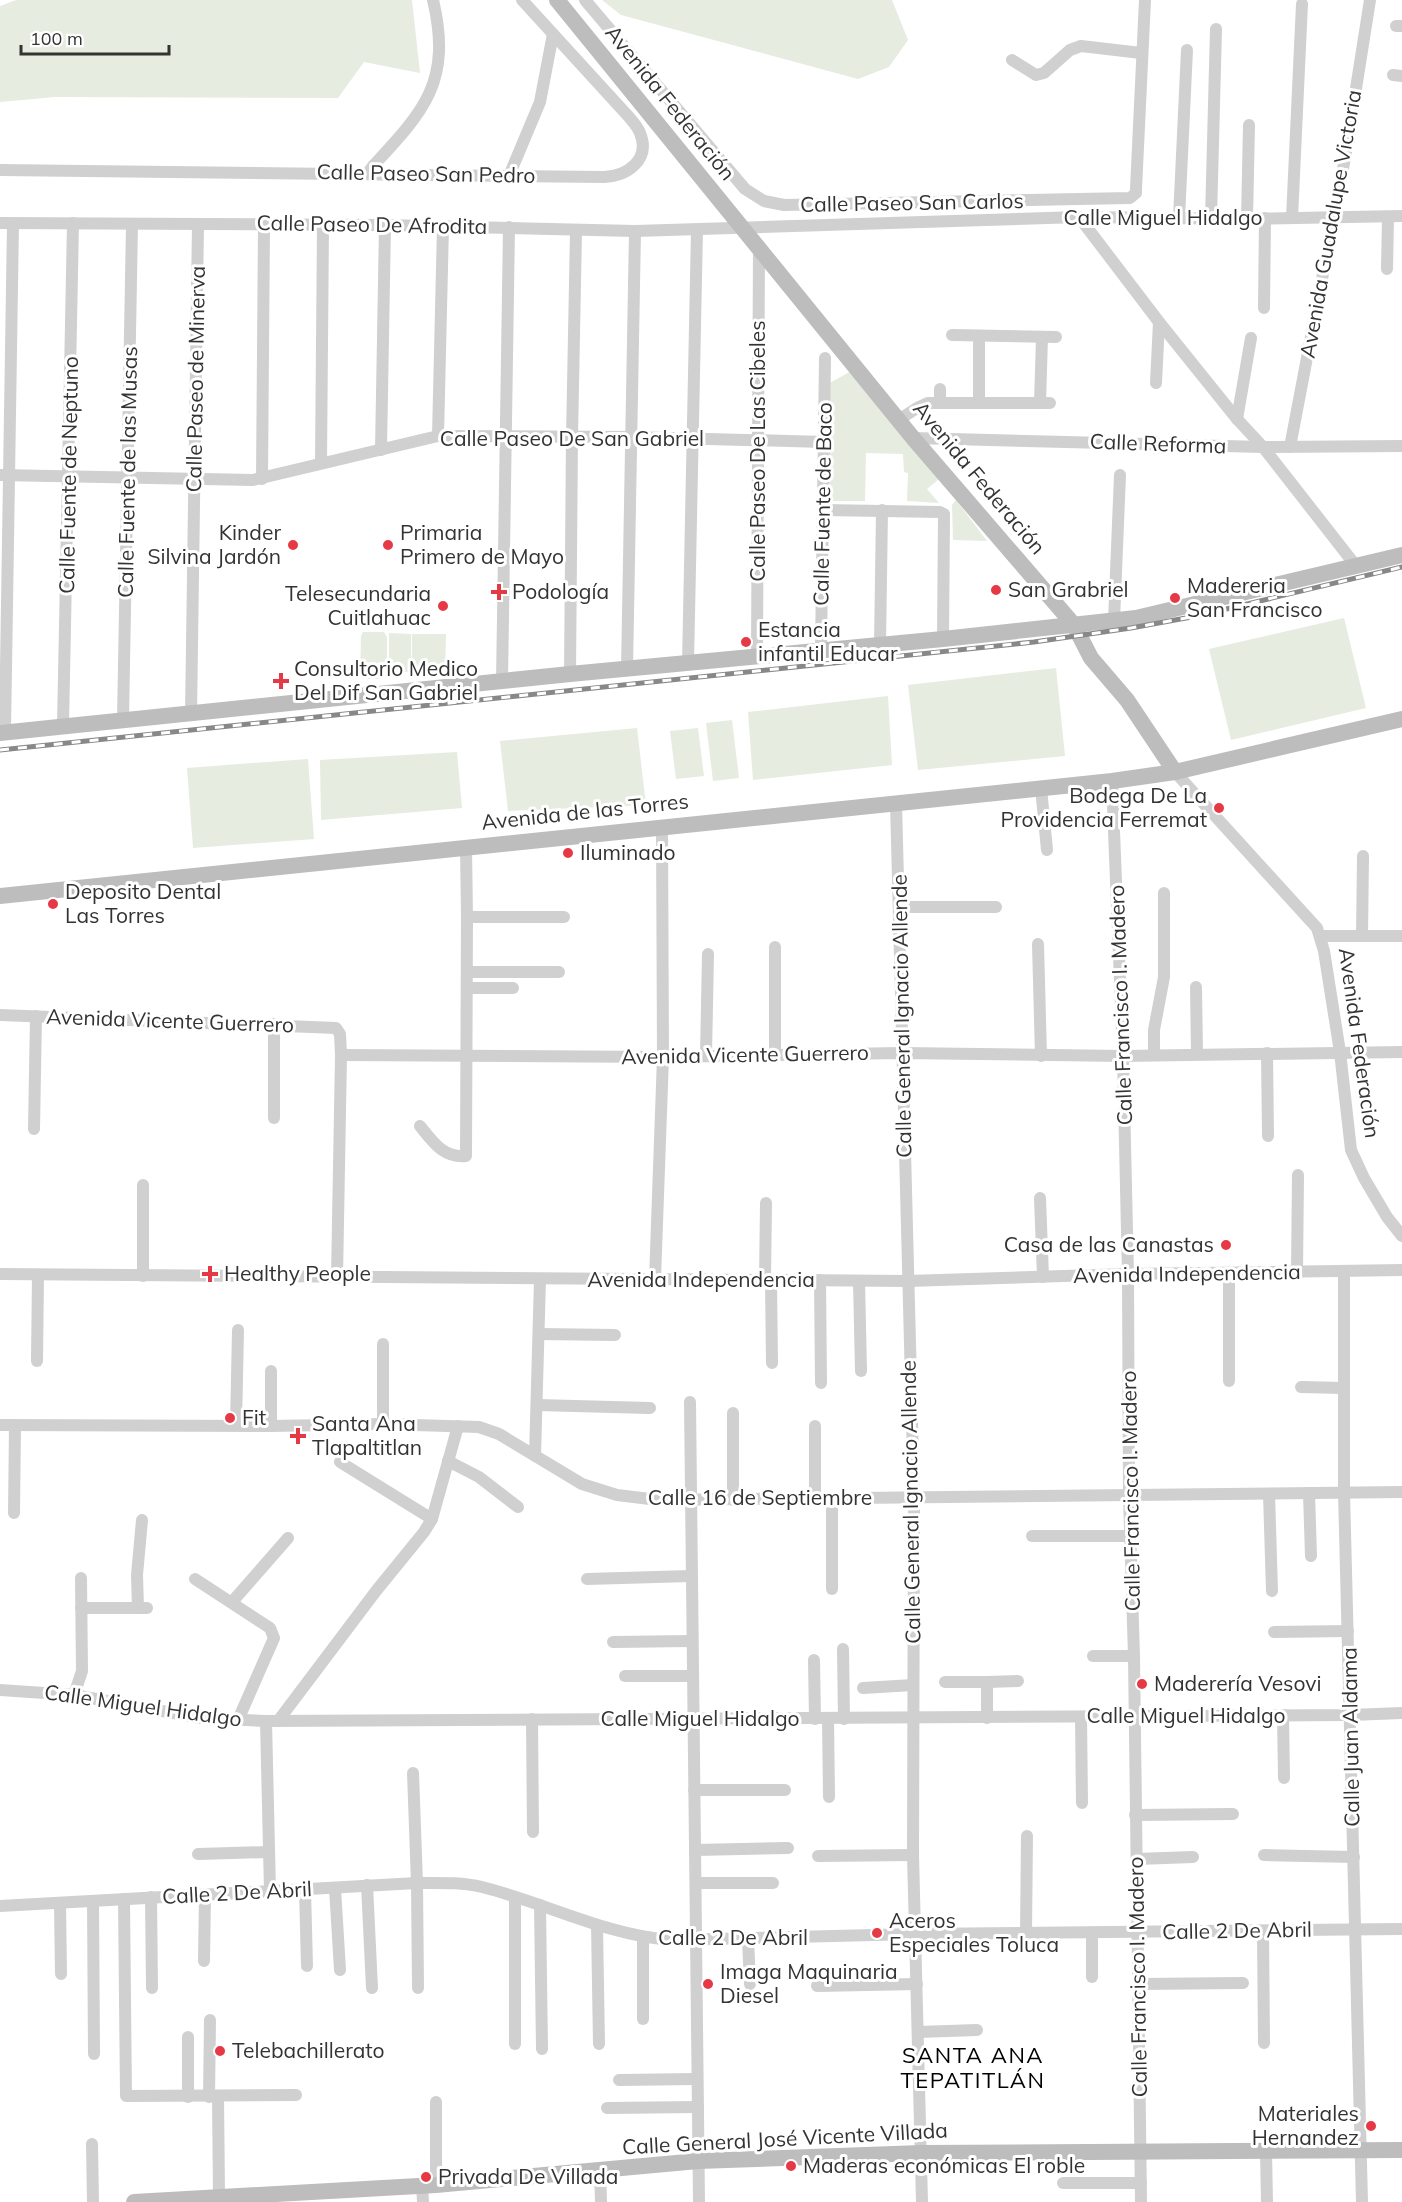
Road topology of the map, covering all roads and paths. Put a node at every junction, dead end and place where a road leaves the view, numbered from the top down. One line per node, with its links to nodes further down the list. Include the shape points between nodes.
1 (433, 0): 15 (street, via 440,39 433,86 408,130)
2 (522, 0): 9 (street, Calle Paseo San Pedro)
3 (557, 0): 35 (main road, Avenida Federación)
4 (585, 0): 11 (street, Calle Paseo San Carlos, via 745,189 764,201 784,205 1130,198 1136,189)
5 (1145, 0): 11 (street, Calle Paseo San Carlos)
6 (1370, 0): 24 (street, Avenida Guadalupe Victoria)
7 (1302, 4): 23 (street)
8 (1216, 29): 21 (street)
9 (553, 34): 16 (street, via 540,102); 16 (street, Calle Paseo San Pedro, via 640,132 640,158 631,170 613,177)
10 (1187, 50): 20 (street)
11 (1141, 53): 12 (street, via 1081,46 1036,75)
12 (1011, 60)
13 (1249, 125): 25 (street)
14 (0, 170): 15 (street, Calle Paseo San Pedro)
15 (368, 173): 16 (street, Calle Paseo San Pedro)
16 (509, 176)
17 (1402, 216): 19 (street, Calle Miguel Hidalgo)
18 (1079, 217): 20 (street, Calle Miguel Hidalgo); 35 (street, Calle Miguel Hidalgo); 42 (street)
19 (1388, 217): 24 (street, Calle Miguel Hidalgo); 40 (street)
20 (1179, 218): 21 (street, Calle Miguel Hidalgo)
21 (1211, 218): 25 (street, Calle Miguel Hidalgo)
22 (1265, 218): 23 (street, Calle Miguel Hidalgo); 25 (street, Calle Miguel Hidalgo); 41 (street)
23 (1292, 218): 24 (street, Calle Miguel Hidalgo)
24 (1335, 218): 65 (street, Avenida Guadalupe Victoria)
25 (1248, 219)
26 (6, 223): 27 (street, Calle Paseo De Afrodita); 68 (street)
27 (74, 223): 28 (street, Calle Paseo De Afrodita); 70 (street, Calle Fuente de Neptuno)
28 (132, 224): 29 (street, Calle Paseo De Afrodita); 71 (street, Calle Fuente de las Musas)
29 (198, 224): 30 (street, Calle Paseo De Afrodita); 73 (street, Calle Paseo de Minerva)
30 (264, 224): 31 (street, Calle Paseo De Afrodita); 72 (street)
31 (323, 225): 32 (street, Calle Paseo De Afrodita); 67 (street)
32 (385, 225): 33 (street, Calle Paseo De Afrodita); 66 (street)
33 (442, 226): 34 (street, Calle Paseo De Afrodita); 55 (street)
34 (509, 227): 37 (street, Calle Paseo De Afrodita); 56 (street)
35 (744, 228): 36 (street, Calle Paseo De Afrodita); 39 (main road, Avenida Federación)
36 (697, 230): 38 (street, Calle Paseo De Afrodita); 60 (street)
37 (576, 231): 38 (street, Calle Paseo De Afrodita); 58 (street)
38 (635, 231): 57 (street)
39 (759, 246): 53 (main road, Avenida Federación); 61 (street, Calle Paseo De Las Cibeles)
40 (1387, 269)
41 (1264, 308)
42 (1159, 322): 49 (street); 54 (street)
43 (952, 335): 44 (street)
44 (980, 336): 45 (street); 52 (street)
45 (1042, 337): 46 (street); 52 (street, via 1045,404)
46 (1056, 337)
47 (1251, 338): 54 (street)
48 (825, 358): 62 (street, Calle Fuente de Baco)
49 (1156, 383)
50 (940, 388): 51 (street)
51 (940, 402): 52 (street); 53 (street, via 922,405)
52 (979, 403)
53 (900, 419): 59 (main road, Avenida Federación)
54 (1237, 420): 64 (street)
55 (438, 436): 56 (street, Calle Paseo De San Gabriel); 66 (street, Calle Paseo De San Gabriel)
56 (506, 436): 58 (street, Calle Paseo De San Gabriel); 87 (street)
57 (632, 437): 58 (street, Calle Paseo De San Gabriel); 60 (street, Calle Paseo De San Gabriel); 85 (street)
58 (572, 438): 86 (street)
59 (913, 438): 64 (street, Calle Reforma); 79 (main road, Avenida Federación)
60 (694, 439): 61 (street, Calle Paseo De San Gabriel); 84 (street)
61 (758, 441): 62 (street, Calle Paseo De San Gabriel); 83 (street, Calle Paseo De Las Cibeles)
62 (825, 442): 74 (street, Calle Fuente de Baco)
63 (1402, 446): 65 (street, Calle Reforma)
64 (1263, 447): 65 (street, Calle Reforma); 77 (street)
65 (1290, 447)
66 (381, 450): 67 (street, Calle Paseo De San Gabriel)
67 (321, 463): 72 (street, Calle Paseo De San Gabriel)
68 (5, 475): 70 (street, Calle Paseo De San Gabriel); 92 (street)
69 (1120, 475): 78 (street)
70 (69, 476): 71 (street, Calle Paseo De San Gabriel); 91 (street, Calle Fuente de Neptuno)
71 (128, 478): 73 (street, Calle Paseo De San Gabriel); 90 (street, Calle Fuente de las Musas)
72 (262, 478): 73 (street, Calle Paseo De San Gabriel)
73 (195, 480): 88 (street, Calle Paseo de Minerva)
74 (824, 510): 75 (street); 82 (street, Calle Fuente de Baco)
75 (882, 510): 80 (street, via 944,514); 81 (street)
76 (1402, 555): 77 (main road)
77 (1356, 566): 78 (main road)
78 (1114, 621): 79 (main road)
79 (1074, 625): 80 (main road); 93 (main road, Avenida Federación, via 1091,658 1127,700)
80 (944, 639): 81 (main road)
81 (880, 645): 82 (main road)
82 (821, 650): 83 (main road)
83 (757, 656): 84 (main road)
84 (688, 663): 85 (main road)
85 (627, 669): 86 (main road)
86 (570, 674): 87 (main road)
87 (502, 682): 88 (main road)
88 (191, 715): 90 (main road)
89 (1402, 719): 93 (main road, Avenida de las Torres)
90 (123, 720): 91 (main road)
91 (63, 726): 92 (main road)
92 (3, 733)
93 (1175, 772): 94 (main road, Avenida de las Torres); 107 (street, Avenida Federación, via 1313,921)
94 (1112, 781): 95 (main road, Avenida de las Torres); 133 (street, Calle Francisco I. Madero)
95 (1041, 788): 96 (main road, Avenida de las Torres); 99 (street)
96 (896, 803): 97 (main road, Avenida de las Torres); 104 (street, Calle General Ignacio Allende)
97 (662, 826): 98 (main road, Avenida de las Torres); 130 (street)
98 (466, 847): 102 (main road, Avenida de las Torres); 105 (street)
99 (1047, 850)
100 (1364, 856): 108 (street)
101 (1164, 893): 129 (street, via 1164,977 1154,1030)
102 (0, 896)
103 (996, 906): 104 (street)
104 (900, 907): 123 (street, Calle General Ignacio Allende)
105 (467, 917): 106 (street); 113 (street)
106 (564, 917)
107 (1320, 936): 108 (street); 121 (street, Avenida Federación)
108 (1362, 936): 109 (street)
109 (1402, 936)
110 (1038, 944): 132 (street)
111 (775, 947): 128 (street)
112 (708, 954): 131 (street)
113 (467, 972): 114 (street); 116 (street)
114 (559, 972)
115 (1196, 987): 124 (street)
116 (467, 988): 117 (street); 127 (street)
117 (513, 988)
118 (0, 1015): 119 (street, Avenida Vicente Guerrero)
119 (36, 1016): 120 (street, Avenida Vicente Guerrero); 136 (street)
120 (273, 1024): 126 (street, Avenida Vicente Guerrero, via 330,1026 339,1030); 134 (street)
121 (1340, 1052): 122 (street, Avenida Vicente Guerrero); 125 (street, Avenida Vicente Guerrero); 142 (street, Avenida Federación, via 1351,1150 1387,1218)
122 (1402, 1052)
123 (902, 1053): 128 (street, Avenida Vicente Guerrero); 132 (street, Avenida Vicente Guerrero); 158 (street, Calle General Ignacio Allende)
124 (1197, 1053): 125 (street, Avenida Vicente Guerrero); 129 (street, Avenida Vicente Guerrero)
125 (1267, 1053): 137 (street)
126 (341, 1055): 127 (street, Avenida Vicente Guerrero); 152 (street)
127 (466, 1055): 130 (street, Avenida Vicente Guerrero); 135 (street, via 466,1155 439,1150)
128 (775, 1055): 131 (street, Avenida Vicente Guerrero)
129 (1154, 1055): 133 (street, Avenida Vicente Guerrero)
130 (663, 1056): 131 (street, Avenida Vicente Guerrero); 154 (street)
131 (706, 1056)
132 (1041, 1056): 133 (street, Avenida Vicente Guerrero)
133 (1123, 1056): 148 (street, Calle Francisco I. Madero)
134 (274, 1118)
135 (420, 1126)
136 (34, 1129)
137 (1268, 1136)
138 (1298, 1175): 145 (street)
139 (143, 1185): 150 (street)
140 (1040, 1198): 151 (street)
141 (766, 1203): 155 (street)
142 (1402, 1236)
143 (1402, 1270): 144 (street, Avenida Independencia)
144 (1344, 1271): 145 (street, Avenida Independencia); 170 (street, Calle Juan Aldama)
145 (1297, 1272): 146 (street, Avenida Independencia)
146 (1229, 1273): 148 (street, Avenida Independencia); 167 (street)
147 (0, 1274): 149 (street, Avenida Independencia)
148 (1128, 1274): 151 (street, Avenida Independencia); 189 (street, Calle Francisco I. Madero)
149 (38, 1275): 150 (street, Avenida Independencia); 163 (street)
150 (143, 1276): 152 (street, Avenida Independencia)
151 (1043, 1277): 158 (street, Avenida Independencia)
152 (337, 1278): 153 (street, Avenida Independencia)
153 (540, 1279): 154 (street, Avenida Independencia); 160 (street)
154 (655, 1280): 155 (street, Avenida Independencia)
155 (768, 1280): 156 (street, Avenida Independencia); 164 (street)
156 (820, 1280): 157 (street, Avenida Independencia); 168 (street)
157 (859, 1281): 158 (street, Avenida Independencia); 166 (street)
158 (908, 1281): 191 (street, Calle General Ignacio Allende)
159 (238, 1330): 178 (street)
160 (539, 1334): 161 (street); 172 (street)
161 (615, 1335)
162 (383, 1344): 175 (street)
163 (37, 1361)
164 (772, 1363)
165 (271, 1371): 179 (street)
166 (861, 1371)
167 (1229, 1381)
168 (820, 1383)
169 (1301, 1388): 170 (street)
170 (1343, 1388): 185 (street, Calle Juan Aldama)
171 (690, 1402): 193 (street)
172 (537, 1405): 173 (street); 182 (street)
173 (650, 1408)
174 (733, 1413): 194 (street)
175 (383, 1424): 179 (street, Calle 16 de Septiembre); 180 (street, Calle 16 de Septiembre)
176 (0, 1425): 177 (street, Calle 16 de Septiembre)
177 (15, 1425): 178 (street, Calle 16 de Septiembre); 196 (street)
178 (236, 1425): 179 (street, Calle 16 de Septiembre)
179 (271, 1426)
180 (458, 1426): 182 (street, Calle 16 de Septiembre, via 493,1431); 183 (street)
181 (815, 1426): 192 (street)
182 (535, 1456): 193 (street, Calle 16 de Septiembre, via 582,1484 617,1495)
183 (448, 1461): 195 (street, via 473,1473); 197 (street)
184 (340, 1462): 197 (street)
185 (1344, 1492): 186 (street, Calle 16 de Septiembre); 187 (street, Calle 16 de Septiembre); 211 (street, Calle Juan Aldama)
186 (1402, 1492)
187 (1309, 1493): 188 (street, Calle 16 de Septiembre); 202 (street)
188 (1269, 1494): 189 (street, Calle 16 de Septiembre); 208 (street)
189 (1129, 1496): 191 (street, Calle 16 de Septiembre); 200 (street, Calle Francisco I. Madero)
190 (832, 1498): 191 (street, Calle 16 de Septiembre); 192 (street, Calle 16 de Septiembre); 207 (street)
191 (914, 1498): 224 (street, Calle General Ignacio Allende)
192 (815, 1499): 194 (street, Calle 16 de Septiembre)
193 (690, 1500): 194 (street, Calle 16 de Septiembre); 203 (street)
194 (733, 1500)
195 (518, 1507)
196 (14, 1513)
197 (432, 1519): 241 (street)
198 (142, 1520): 210 (street, via 137,1575 143,1608)
199 (1032, 1536): 200 (street)
200 (1131, 1536): 217 (street, Calle Francisco I. Madero)
201 (288, 1538): 209 (street)
202 (1311, 1556)
203 (691, 1576): 206 (street); 213 (street)
204 (81, 1578): 210 (street)
205 (195, 1579): 209 (street)
206 (587, 1579)
207 (832, 1589)
208 (1272, 1591)
209 (232, 1602): 240 (street, via 270,1628 274,1638)
210 (81, 1608): 227 (street, via 82,1671)
211 (1348, 1631): 212 (street); 231 (street, Calle Juan Aldama)
212 (1274, 1632)
213 (692, 1641): 214 (street); 220 (street)
214 (613, 1642)
215 (843, 1649): 238 (street)
216 (1093, 1656): 217 (street)
217 (1134, 1656): 230 (street, Calle Francisco I. Madero)
218 (814, 1660): 236 (street)
219 (625, 1676): 220 (street)
220 (692, 1676): 235 (street)
221 (1018, 1681): 223 (street)
222 (945, 1682): 223 (street)
223 (987, 1682): 233 (street)
224 (913, 1685): 225 (street); 239 (street, Calle General Ignacio Allende)
225 (863, 1688)
226 (0, 1690): 227 (street, Calle Miguel Hidalgo)
227 (74, 1695): 240 (street, Calle Miguel Hidalgo, via 201,1718)
228 (1402, 1713): 231 (street, Calle Miguel Hidalgo)
229 (1283, 1715): 230 (street, Calle Miguel Hidalgo); 231 (street, Calle Miguel Hidalgo); 243 (street)
230 (1135, 1716): 232 (street, Calle Miguel Hidalgo); 249 (street, Calle Francisco I. Madero)
231 (1351, 1716): 260 (street, Calle Juan Aldama)
232 (1081, 1717): 233 (street, Calle Miguel Hidalgo); 247 (street)
233 (987, 1718): 239 (street, Calle Miguel Hidalgo)
234 (532, 1719): 235 (street, Calle Miguel Hidalgo); 241 (street, Calle Miguel Hidalgo); 250 (street)
235 (693, 1719): 236 (street, Calle Miguel Hidalgo); 244 (street)
236 (815, 1719): 237 (street, Calle Miguel Hidalgo)
237 (828, 1719): 238 (street, Calle Miguel Hidalgo); 246 (street)
238 (844, 1719): 239 (street, Calle Miguel Hidalgo)
239 (914, 1719): 256 (street, Calle General Ignacio Allende)
240 (238, 1720): 241 (street, Calle Miguel Hidalgo)
241 (272, 1721): 254 (street)
242 (413, 1773): 262 (street)
243 (1284, 1778)
244 (694, 1790): 245 (street); 253 (street)
245 (785, 1790)
246 (829, 1797)
247 (1082, 1803)
248 (1233, 1814): 249 (street)
249 (1135, 1815): 261 (street, Calle Francisco I. Madero)
250 (533, 1832)
251 (1027, 1836): 283 (street)
252 (788, 1848): 253 (street)
253 (695, 1850): 263 (street)
254 (269, 1852): 255 (street); 268 (street)
255 (198, 1854)
256 (913, 1855): 257 (street); 284 (street, Calle General Ignacio Allende)
257 (818, 1856)
258 (1264, 1856): 260 (street)
259 (1193, 1857): 261 (street)
260 (1354, 1857): 278 (street, Calle Juan Aldama)
261 (1137, 1859): 282 (street, Calle Francisco I. Madero)
262 (417, 1883): 265 (street, Calle 2 De Abril); 271 (street, Calle 2 De Abril, via 482,1887); 300 (street)
263 (696, 1883): 264 (street); 287 (street)
264 (773, 1883)
265 (367, 1886): 266 (street, Calle 2 De Abril); 299 (street)
266 (335, 1888): 267 (street, Calle 2 De Abril); 290 (street)
267 (305, 1890): 268 (street, Calle 2 De Abril); 289 (street)
268 (270, 1891): 269 (street, Calle 2 De Abril)
269 (205, 1894): 270 (street, Calle 2 De Abril); 288 (street)
270 (151, 1898): 272 (street, Calle 2 De Abril); 298 (street)
271 (515, 1898): 275 (street, Calle 2 De Abril); 307 (street)
272 (124, 1899): 273 (street, Calle 2 De Abril); 314 (street, via 125,2095)
273 (93, 1901): 274 (street, Calle 2 De Abril); 310 (street)
274 (60, 1903): 276 (street, Calle 2 De Abril); 291 (street)
275 (540, 1905): 277 (street, Calle 2 De Abril); 309 (street)
276 (0, 1906)
277 (597, 1925): 285 (street, Calle 2 De Abril); 308 (street)
278 (1355, 1929): 279 (street, Calle 2 De Abril); 280 (street, Calle 2 De Abril); 323 (street, Calle Juan Aldama)
279 (1402, 1929)
280 (1263, 1931): 282 (street, Calle 2 De Abril); 306 (street)
281 (1092, 1932): 282 (street, Calle 2 De Abril); 283 (street, Calle 2 De Abril); 292 (street)
282 (1138, 1932): 296 (street, Calle Francisco I. Madero)
283 (1026, 1933): 284 (street, Calle 2 De Abril)
284 (915, 1934): 286 (street, Calle 2 De Abril); 295 (street, Calle General Ignacio Allende)
285 (643, 1938): 287 (street, Calle 2 De Abril); 301 (street)
286 (748, 1939): 287 (street, Calle 2 De Abril); 294 (street)
287 (697, 1940): 311 (street)
288 (204, 1961)
289 (308, 1966)
290 (340, 1970)
291 (62, 1974)
292 (1092, 1977)
293 (1242, 1983): 296 (street)
294 (750, 1984)
295 (916, 1984): 297 (street); 304 (street, Calle General Ignacio Allende)
296 (1139, 1984): 321 (street, Calle Francisco I. Madero)
297 (817, 1986)
298 (152, 1988)
299 (372, 1988)
300 (418, 1988)
301 (643, 2019)
302 (210, 2020): 315 (street)
303 (977, 2030): 304 (street)
304 (918, 2032): 324 (street, Calle General Ignacio Allende)
305 (188, 2037): 314 (street)
306 (1264, 2043)
307 (515, 2044)
308 (599, 2044)
309 (542, 2049)
310 (94, 2054)
311 (697, 2079): 312 (street); 317 (street)
312 (619, 2080)
313 (296, 2096): 315 (street)
314 (188, 2097): 315 (street)
315 (214, 2097): 330 (street)
316 (436, 2102): 329 (street)
317 (698, 2107): 318 (street); 325 (street)
318 (607, 2108)
319 (92, 2144): 332 (street)
320 (1402, 2150): 323 (main road, Calle General José Vicente Villada)
321 (1140, 2151): 322 (main road, Calle General José Vicente Villada); 324 (main road, Calle General José Vicente Villada); 328 (street, Calle Francisco I. Madero)
322 (1266, 2151): 323 (main road, Calle General José Vicente Villada); 338 (street)
323 (1362, 2151): 339 (street, Calle Juan Aldama)
324 (921, 2153): 325 (main road, Calle General José Vicente Villada); 336 (street, Calle General Ignacio Allende)
325 (698, 2161): 326 (main road, Calle General José Vicente Villada); 335 (street)
326 (600, 2171): 329 (main road, Calle General José Vicente Villada); 334 (street)
327 (1063, 2183): 328 (street)
328 (1141, 2183): 337 (street, Calle Francisco I. Madero)
329 (427, 2191): 331 (main road, Calle General José Vicente Villada)
330 (219, 2196): 331 (main road, Calle General José Vicente Villada); 333 (main road, Calle General José Vicente Villada)
331 (288, 2197)
332 (93, 2202)
333 (134, 2202)
334 (601, 2202)
335 (699, 2202)
336 (922, 2202)
337 (1141, 2202)
338 (1267, 2202)
339 (1362, 2202)

